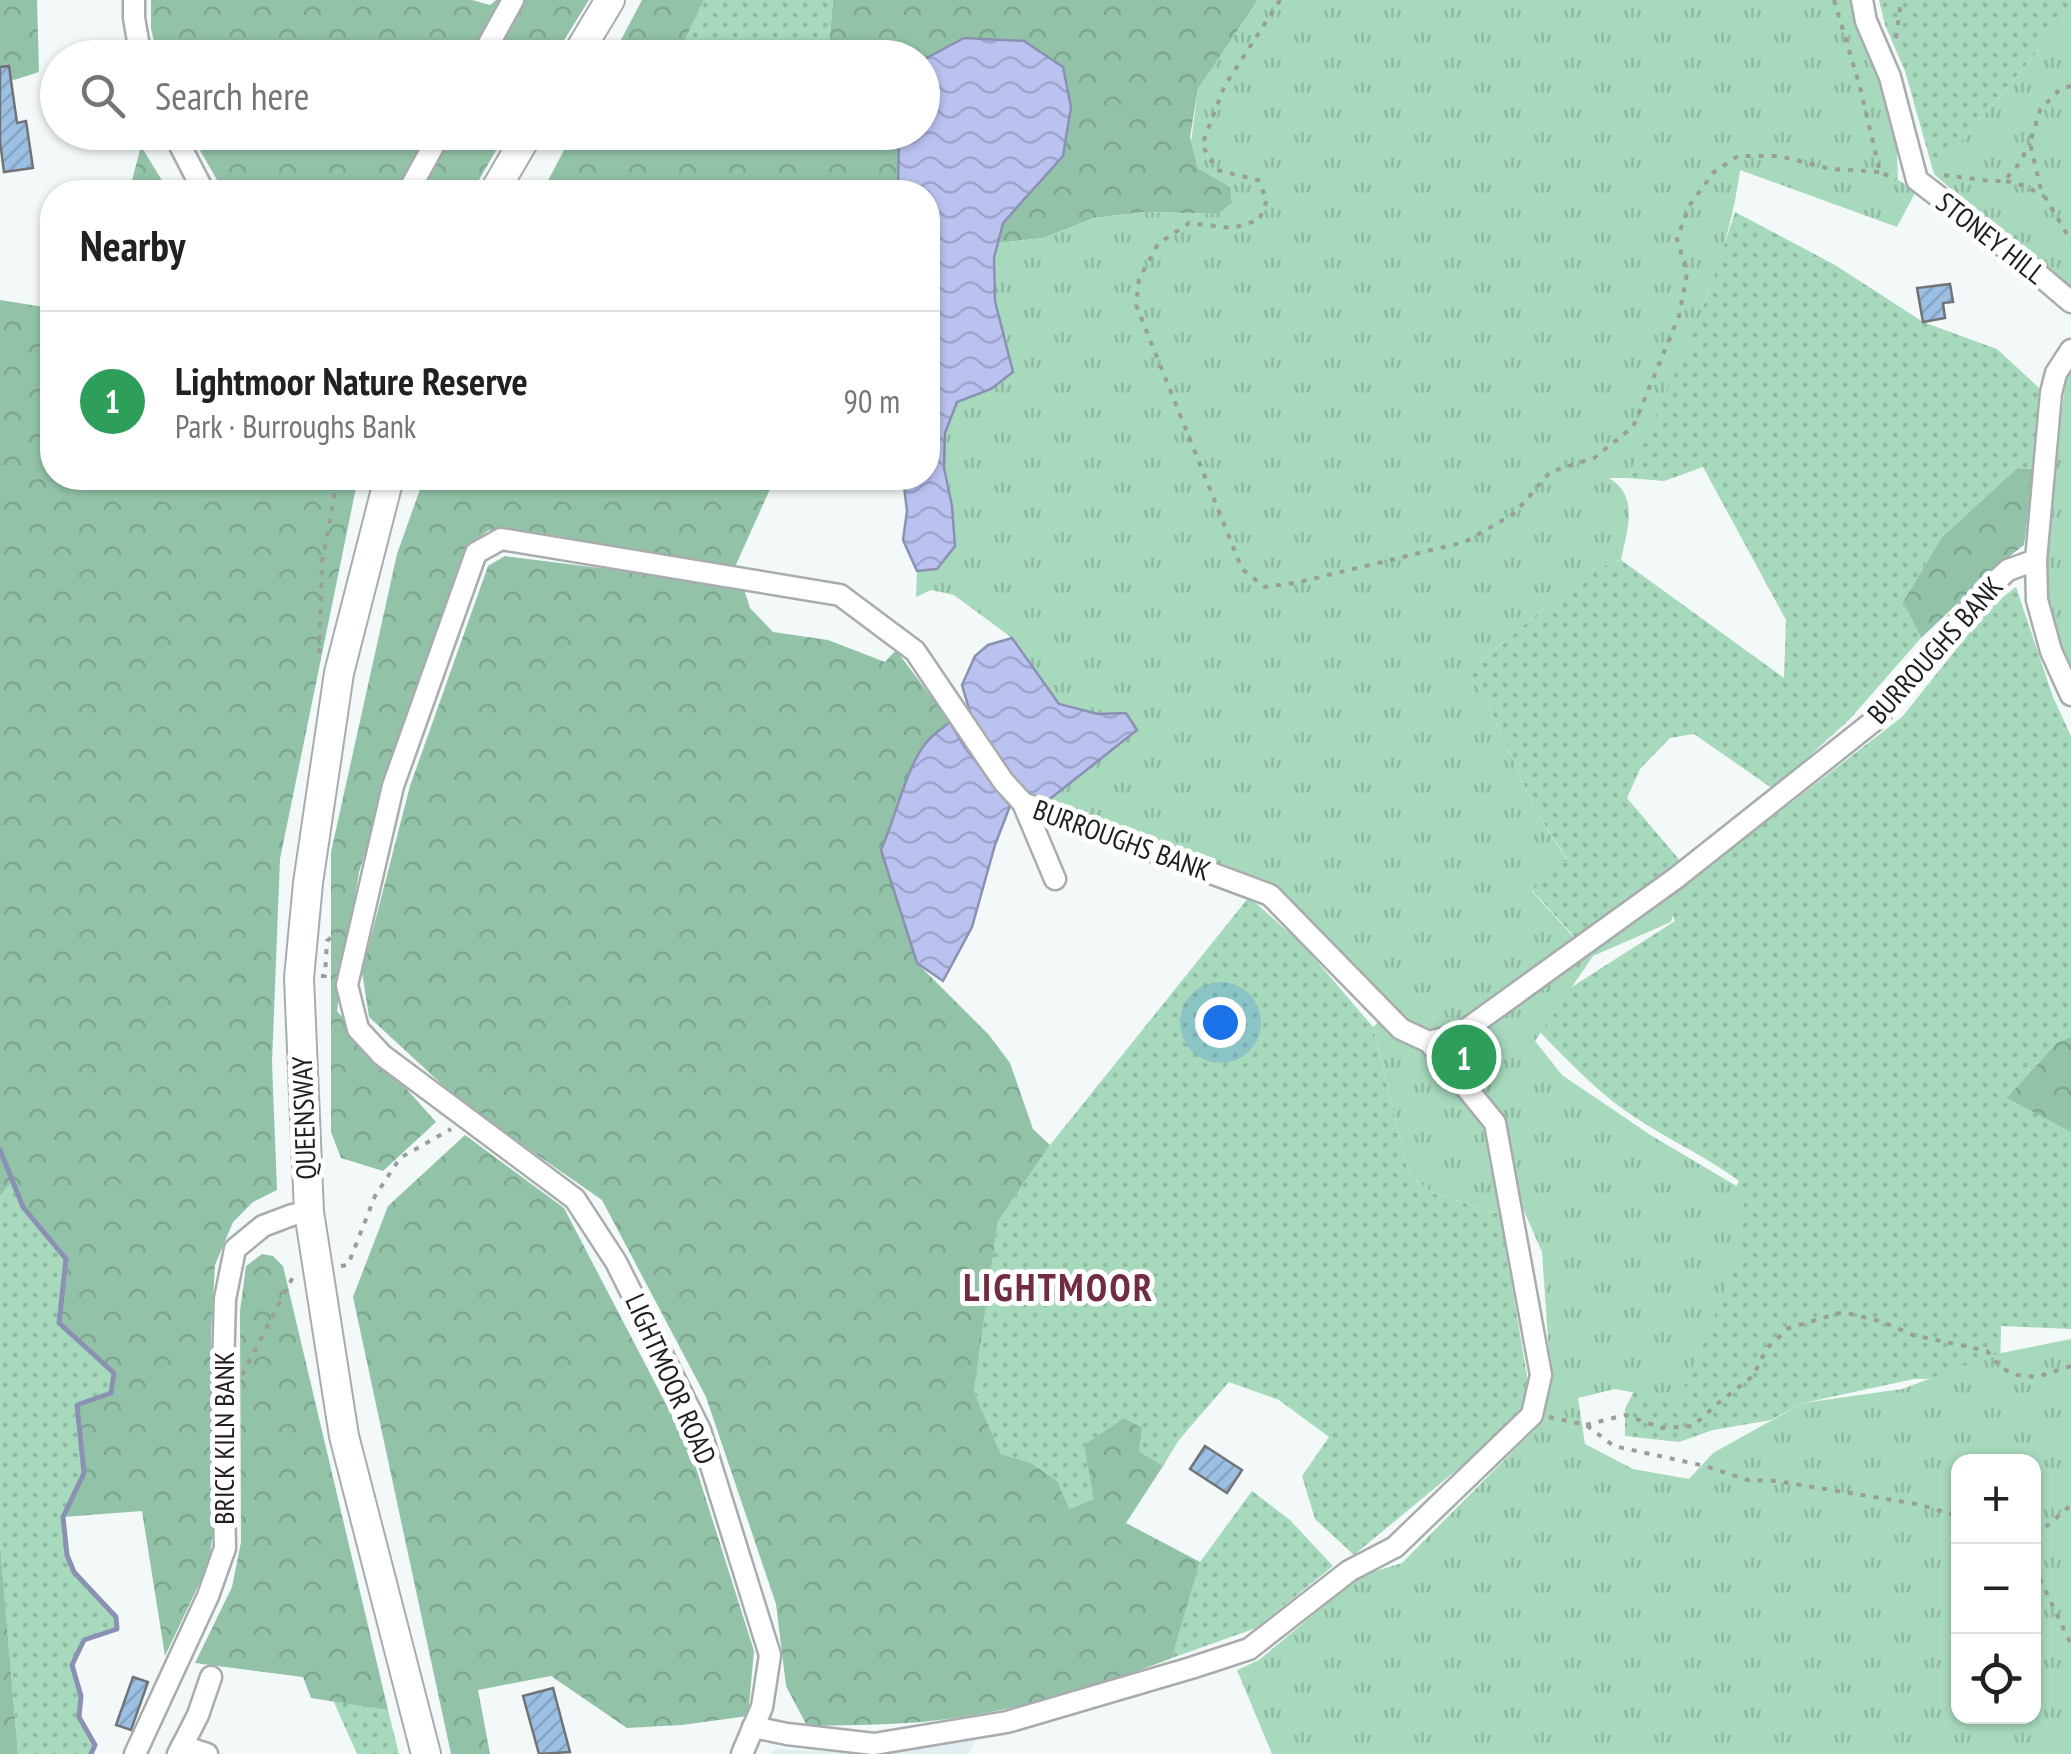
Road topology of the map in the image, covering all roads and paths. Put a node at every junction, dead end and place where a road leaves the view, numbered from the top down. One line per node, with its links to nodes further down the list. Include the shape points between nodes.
1 (134, 0): 7 (street)
2 (513, 0): 8 (street)
3 (610, 0): 9 (main road)
4 (1280, 0): 15 (path, via 1224,87 1202,146 1216,170 1258,180 1267,200 1258,220 1233,228 1189,223 1158,244 1139,279 1136,306 1242,569 1264,586 1465,542 1514,513 1550,472 1594,458 1633,427 1679,316 1688,272 1678,239 1690,206 1713,173 1738,156)
5 (1834, 0): 15 (path)
6 (1862, 0): 19 (street, STONEY HILL)
7 (138, 40)
8 (491, 40)
9 (586, 40)
10 (2071, 86): 11 (path, via 2040,110)
11 (2030, 143): 20 (path); 21 (path)
12 (182, 150): 16 (street)
13 (430, 150): 17 (street)
14 (518, 150): 18 (main road)
15 (1880, 172): 19 (path)
16 (198, 180)
17 (414, 180)
18 (501, 180)
19 (1917, 180): 20 (path, via 1934,174); 23 (street, STONEY HILL)
20 (2004, 181): 21 (path)
21 (2044, 196): 22 (path)
22 (2071, 241)
23 (2071, 302)
24 (2071, 350): 26 (street, via 2051,393)
25 (386, 490): 31 (main road, QUEENSWAY, via 339,673)
26 (2036, 560): 27 (street, via 2037,600); 32 (street, BURROUGHS BANK, via 2008,570 1983,593 1875,720 1676,878 1460,1034)
27 (2071, 695)
28 (1023, 803): 29 (street); 30 (street, BURROUGHS BANK, via 915,650 840,595 501,539 476,553 393,786); 32 (street, BURROUGHS BANK, via 1270,895 1401,1029)
29 (1055, 879)
30 (365, 907): 31 (path, via 327,942 325,976); 33 (street, BURROUGHS BANK, via 348,985 358,1029 382,1056)
31 (299, 978): 34 (main road, QUEENSWAY)
32 (1429, 1042): 38 (street, via 1495,1123 1541,1375)
33 (468, 1119): 35 (path, via 400,1158 375,1196 348,1264); 46 (street, LIGHTMOOR ROAD, via 575,1199 616,1262 700,1430 770,1656)
34 (309, 1212): 35 (main road, QUEENSWAY); 48 (street, BRICK KILN BANK, via 264,1226 235,1250 225,1299 224,1548)
35 (320, 1272): 37 (path, via 294,1275); 50 (main road, QUEENSWAY, via 344,1436)
36 (2071, 1366): 39 (path, via 2037,1377 2017,1375 1987,1352 1843,1312 1789,1328 1767,1348 1753,1376 1693,1426 1662,1428 1625,1415)
37 (240, 1379)
38 (1532, 1415): 39 (path); 46 (street, via 1395,1547 1349,1572 1248,1649 1007,1722 874,1744)
39 (1586, 1425): 41 (path, via 1614,1446 1748,1480)
40 (2071, 1505): 42 (path)
41 (1951, 1514)
42 (2041, 1529)
43 (2041, 1581): 44 (path)
44 (2071, 1644)
45 (211, 1677): 47 (street)
46 (753, 1727): 51 (street, LIGHTMOOR ROAD)
47 (180, 1750): 49 (street)
48 (135, 1754)
49 (208, 1754)
50 (426, 1754)
51 (742, 1754)

